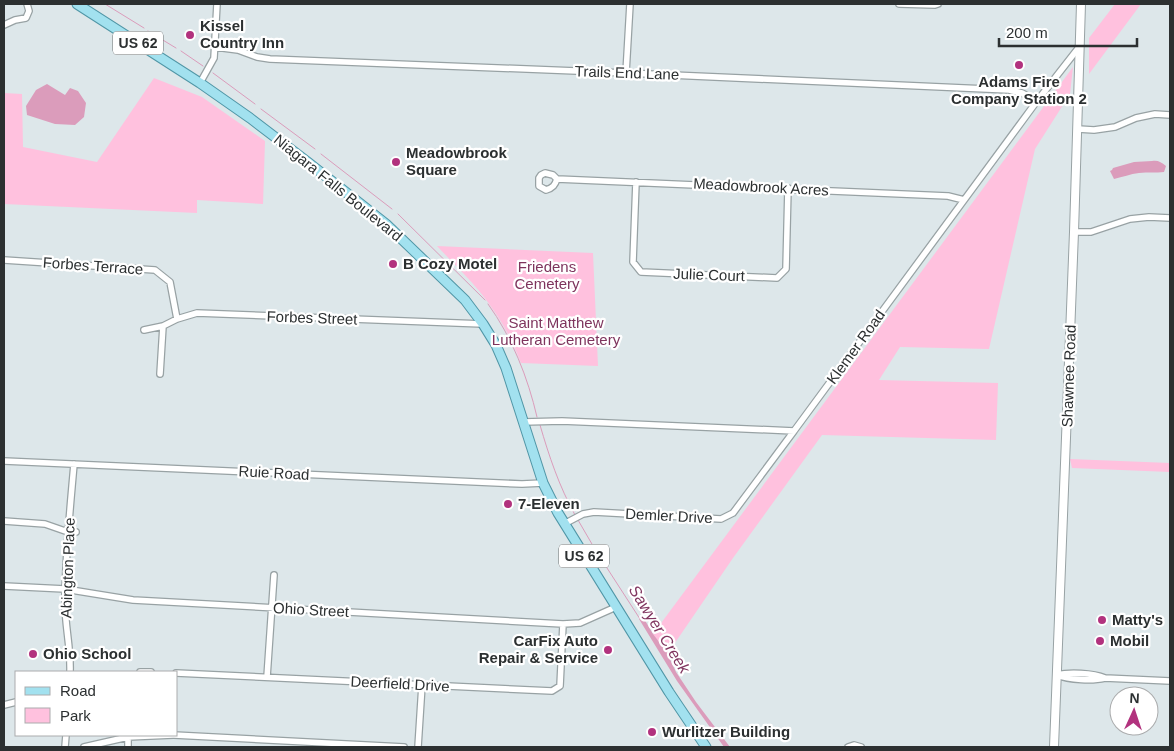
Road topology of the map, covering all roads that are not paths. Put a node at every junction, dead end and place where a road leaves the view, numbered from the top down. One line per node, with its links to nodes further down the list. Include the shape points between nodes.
1 (27, 4): 8 (street, via 26,18)
2 (77, 4): 12 (main road, Niagara Falls Boulevard / US 62)
3 (218, 4): 10 (street)
4 (630, 4): 11 (street)
5 (899, 4): 6 (street)
6 (938, 4)
7 (1081, 4): 9 (main road, Shawnee Road)
8 (4, 25)
9 (1080, 46): 13 (street, Klemer Road); 15 (main road, Shawnee Road)
10 (215, 48): 11 (street, Trails End Lane, via 238,50 270,59); 12 (street, via 214,58)
11 (626, 73): 13 (street, Trails End Lane, via 1010,90)
12 (200, 82): 24 (main road, Niagara Falls Boulevard / US 62, via 386,224 465,300)
13 (1037, 102): 19 (street, Klemer Road)
14 (1170, 115): 15 (street, via 1136,118 1115,127)
15 (1078, 129): 21 (main road, Shawnee Road)
16 (557, 179): 17 (street, Meadowbrook Acres)
17 (636, 182): 18 (street, Meadowbrook Acres); 18 (street, Julie Court, via 633,262 640,272 777,278 786,269)
18 (788, 188): 19 (street, Meadowbrook Acres, via 948,196)
19 (964, 200): 29 (street, Klemer Road)
20 (1170, 218): 21 (street, via 1130,219 1091,232)
21 (1074, 232): 45 (main road, Shawnee Road)
22 (4, 260): 23 (street, Forbes Terrace, via 155,270 170,282)
23 (177, 319): 24 (street, Forbes Street, via 197,313); 25 (street, Forbes Street)
24 (483, 324): 28 (main road, Niagara Falls Boulevard / US 62, via 506,368)
25 (163, 326): 26 (street, Forbes Street); 27 (street)
26 (144, 330)
27 (160, 374)
28 (523, 422): 29 (street); 32 (main road, Niagara Falls Boulevard / US 62)
29 (794, 431): 34 (street, Demler Drive, via 733,513 721,519 594,512)
30 (4, 461): 31 (street, Ruie Road)
31 (74, 464): 32 (street, Ruie Road); 35 (street, Abington Place)
32 (543, 483): 34 (main road, Niagara Falls Boulevard / US 62)
33 (4, 521): 35 (street, via 45,524)
34 (564, 524): 41 (main road, Niagara Falls Boulevard / US 62)
35 (68, 532): 36 (street); 39 (street, Abington Place)
36 (76, 532)
37 (274, 575): 40 (street)
38 (4, 586): 39 (street, Ohio Street)
39 (65, 588): 40 (street, Ohio Street, via 133,600); 43 (street, Abington Place)
40 (272, 607): 42 (street, Ohio Street); 46 (street)
41 (616, 607): 42 (street, Ohio Street, via 580,623); 56 (main road, Niagara Falls Boulevard / US 62)
42 (563, 624): 48 (street, Deerfield Drive, via 560,686 552,691)
43 (70, 671)
44 (178, 673): 46 (street, Deerfield Drive)
45 (1057, 675): 47 (street); 59 (main road, Shawnee Road)
46 (267, 677): 48 (street, Deerfield Drive)
47 (1170, 681)
48 (422, 685): 55 (street)
49 (178, 735): 54 (street)
50 (151, 736): 51 (street)
51 (128, 737): 52 (street); 53 (street)
52 (84, 747)
53 (128, 747)
54 (404, 747)
55 (418, 747)
56 (706, 747)
57 (848, 747): 58 (street)
58 (861, 747)
59 (1054, 747)

